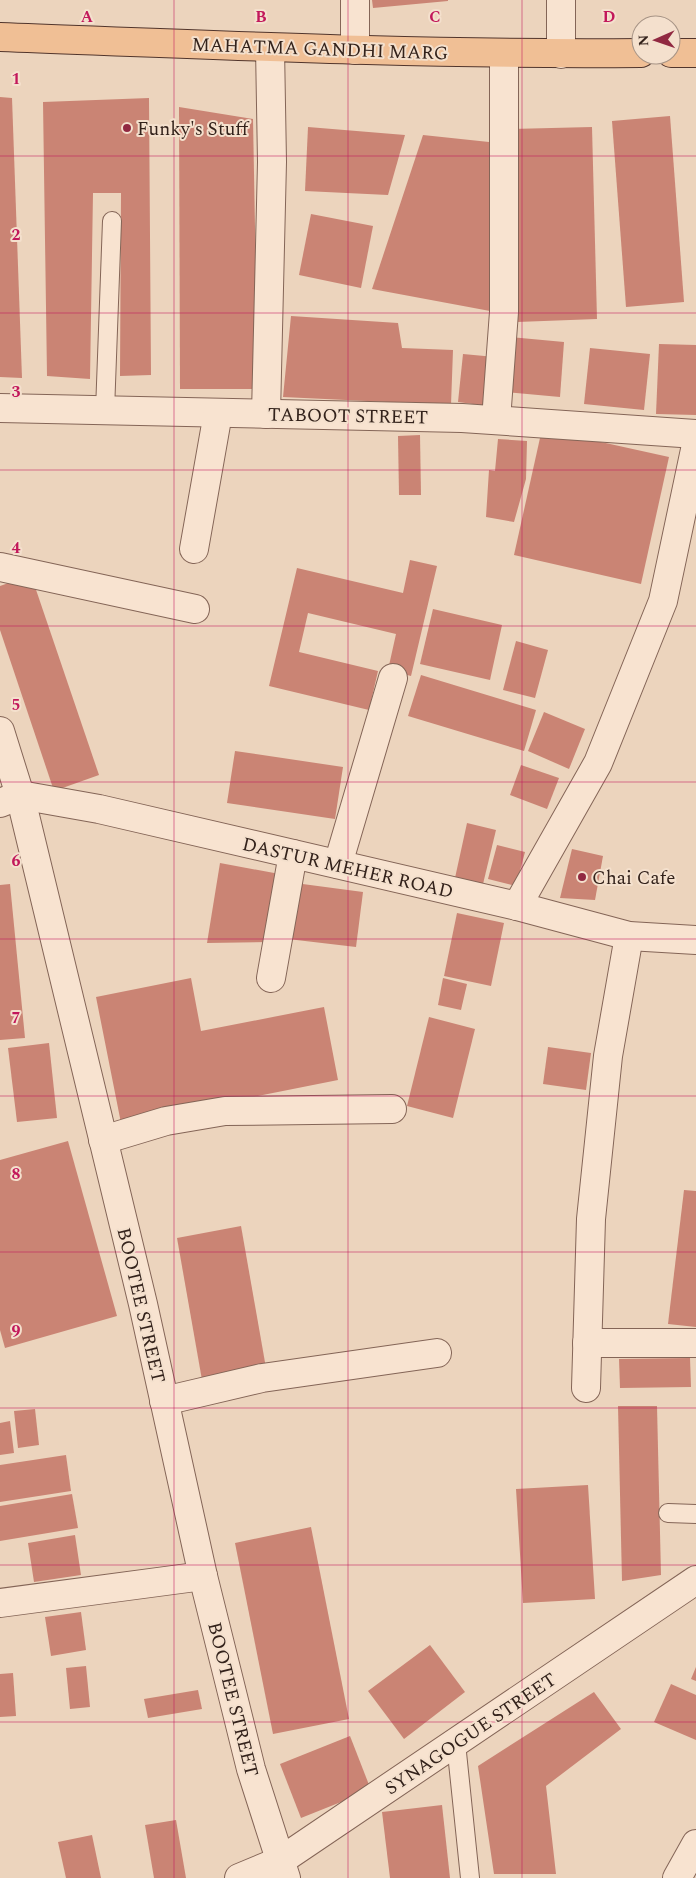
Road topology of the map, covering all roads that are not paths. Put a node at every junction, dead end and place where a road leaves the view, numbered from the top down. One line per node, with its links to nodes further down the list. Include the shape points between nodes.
1 (355, 0): 5 (street)
2 (561, 0): 10 (street)
3 (0, 38): 4 (main road, MAHATMA GANDHI MARG)
4 (270, 48): 5 (main road, MAHATMA GANDHI MARG); 15 (street, via 272,162)
5 (355, 50): 6 (main road, MAHATMA GANDHI MARG)
6 (504, 53): 10 (main road, MAHATMA GANDHI MARG); 16 (street, via 504,312)
7 (631, 53): 10 (main road, MAHATMA GANDHI MARG)
8 (681, 53): 9 (main road)
9 (696, 53)
10 (561, 54)
11 (112, 220): 13 (lane)
12 (0, 408): 13 (street, TABOOT STREET)
13 (105, 411): 14 (street, TABOOT STREET)
14 (218, 413): 15 (street, TABOOT STREET); 19 (street)
15 (266, 414): 16 (street, TABOOT STREET)
16 (496, 420): 17 (street, TABOOT STREET)
17 (696, 434)
18 (696, 445): 27 (street, via 663,601 598,763)
19 (194, 549)
20 (0, 567): 21 (street)
21 (195, 609)
22 (393, 678): 26 (street)
23 (0, 731): 24 (street, BOOTEE STREET)
24 (10, 799): 25 (street, DASTUR MEHER ROAD, via 99,810); 32 (street, BOOTEE STREET)
25 (293, 854): 26 (street, DASTUR MEHER ROAD); 30 (street)
26 (338, 864): 27 (street, DASTUR MEHER ROAD)
27 (517, 906): 28 (street, DASTUR MEHER ROAD)
28 (629, 936): 29 (street, DASTUR MEHER ROAD); 33 (street, via 608,1056 592,1210)
29 (696, 940)
30 (271, 978)
31 (392, 1109): 32 (street, via 225,1111 166,1121)
32 (104, 1140): 37 (street, BOOTEE STREET)
33 (587, 1343): 34 (street); 36 (street)
34 (696, 1343)
35 (437, 1353): 37 (street, via 262,1378)
36 (586, 1388)
37 (164, 1401): 40 (street, BOOTEE STREET)
38 (668, 1513): 39 (lane)
39 (696, 1514)
40 (204, 1576): 42 (street); 45 (street, BOOTEE STREET, via 251,1769)
41 (696, 1580): 43 (street, SYNAGOGUE STREET)
42 (0, 1603)
43 (456, 1743): 45 (street, SYNAGOGUE STREET); 47 (lane)
44 (696, 1844): 48 (street)
45 (283, 1869): 46 (street, SYNAGOGUE STREET)
46 (239, 1878)
47 (470, 1878)
48 (677, 1878)

